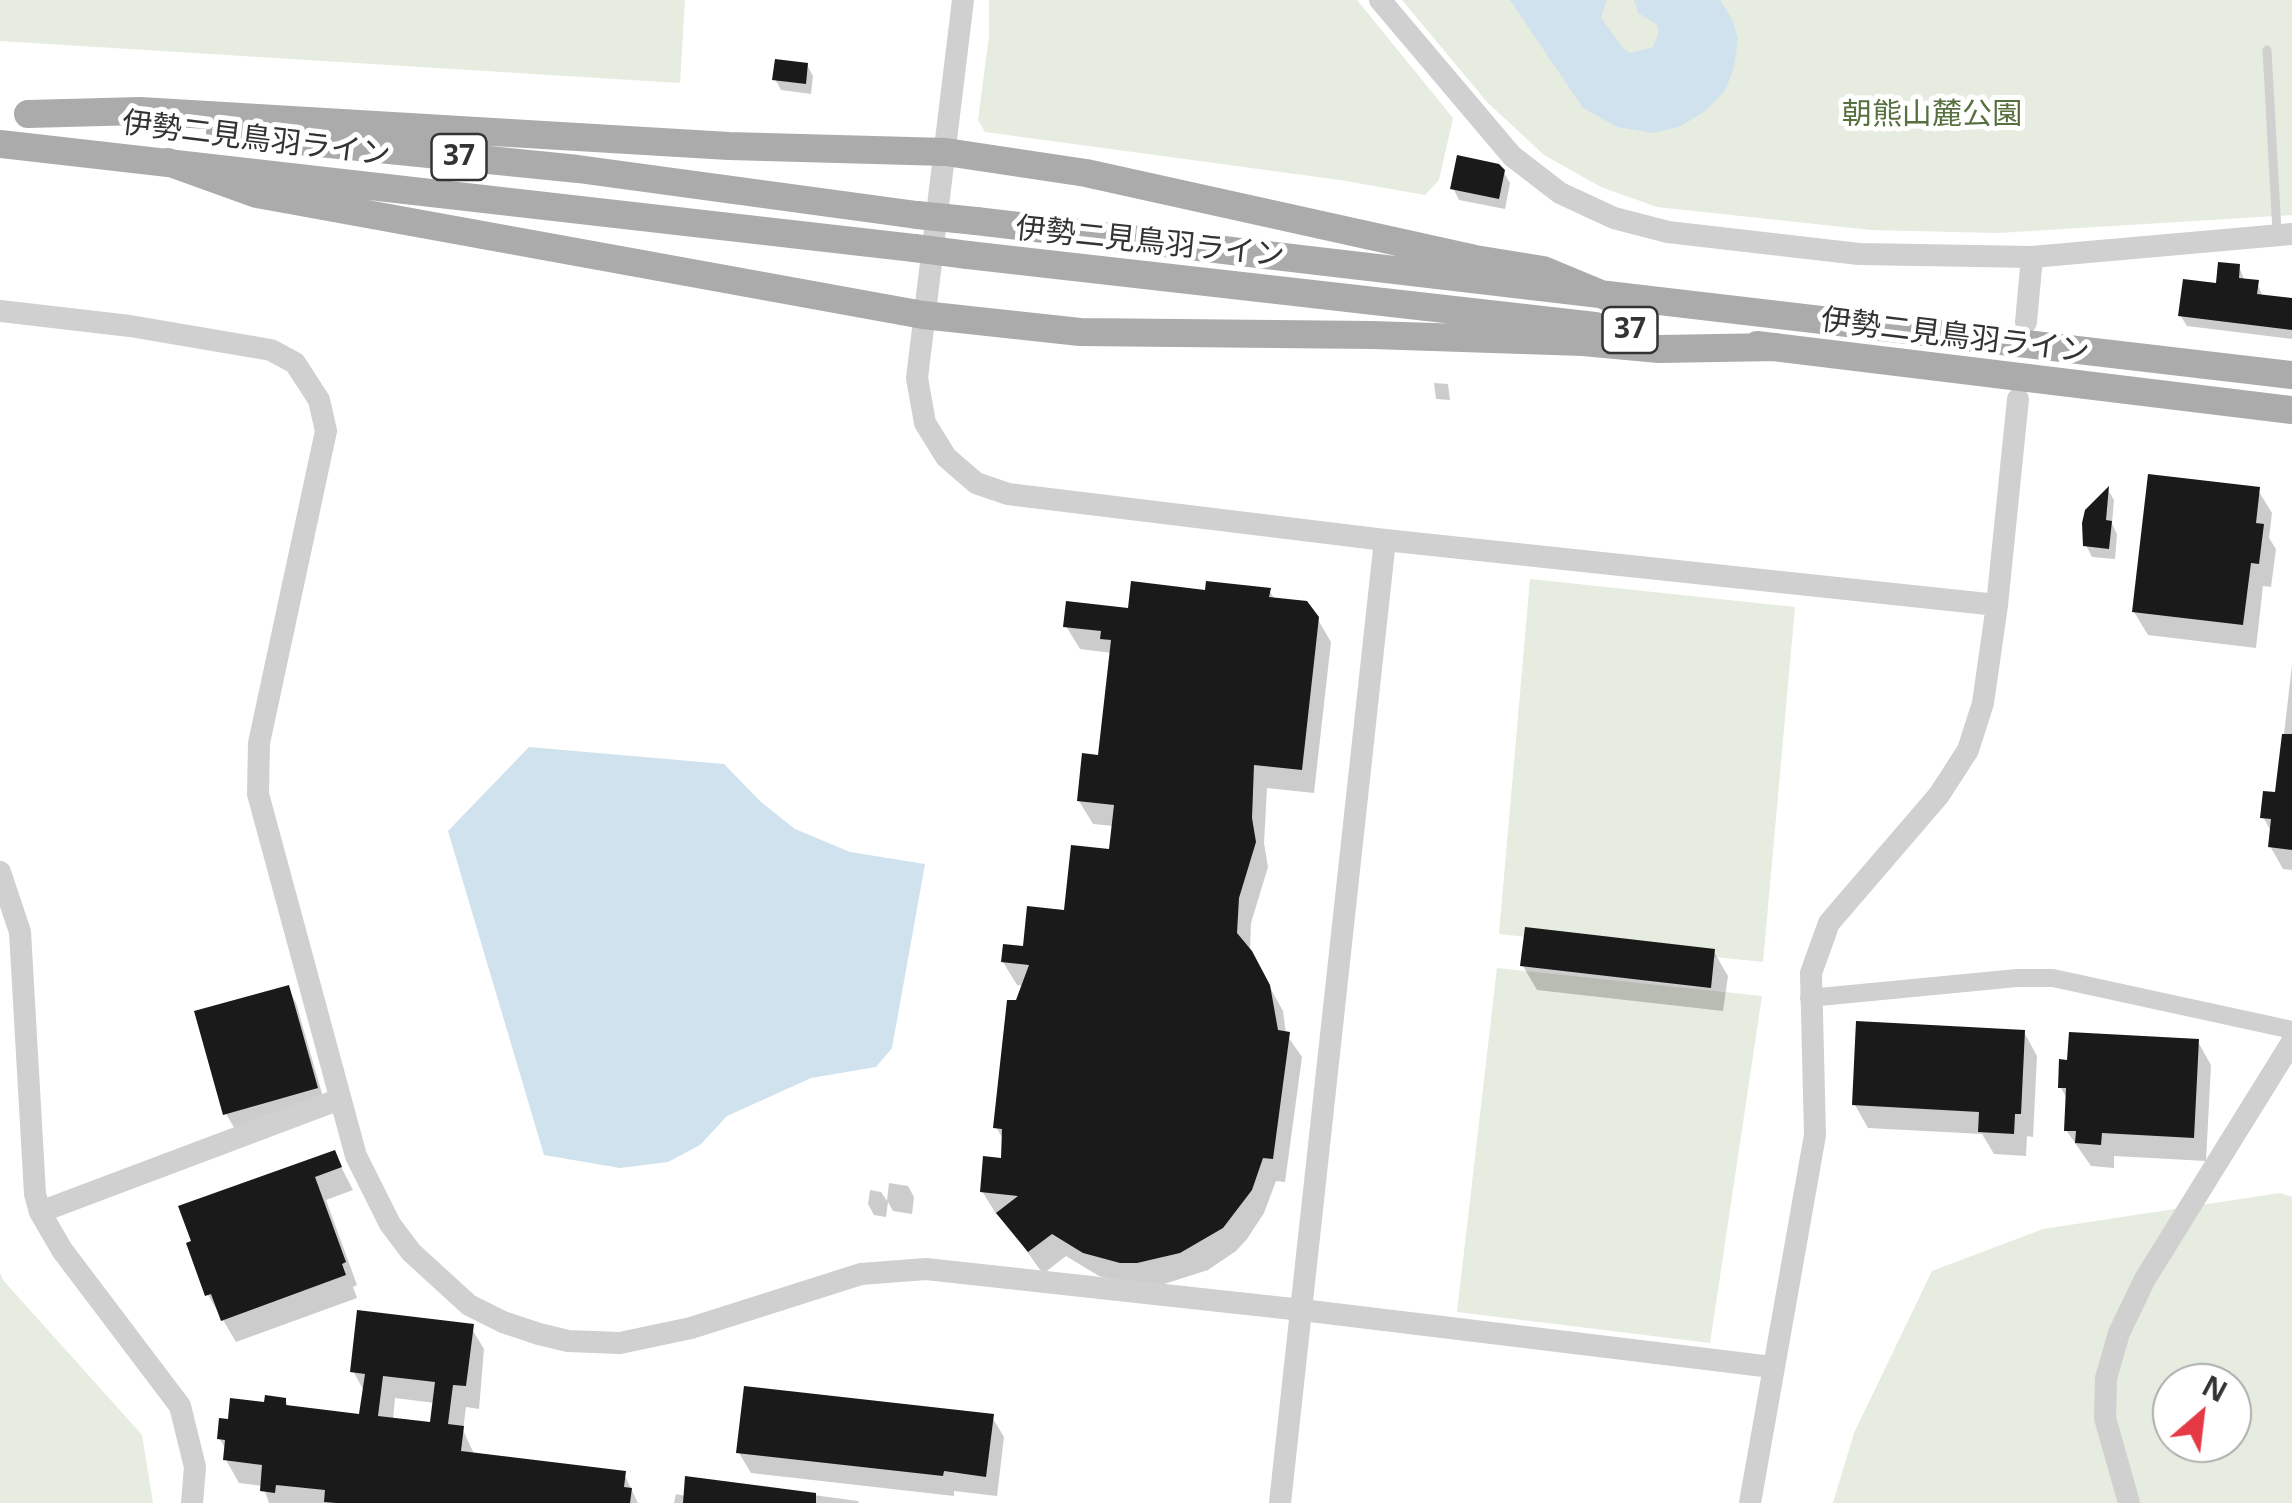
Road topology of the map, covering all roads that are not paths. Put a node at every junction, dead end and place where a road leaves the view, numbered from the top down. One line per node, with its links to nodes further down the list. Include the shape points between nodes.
1 (963, 0): 6 (street)
2 (1380, 0): 9 (street, via 1512,156 1560,194 1614,218 1668,232 1859,254)
3 (2267, 50): 8 (lane)
4 (14, 112): 6 (main road, via 140,110 748,147); 10 (main road, 伊勢二見鳥羽ライン / 37, bridge, via 578,169)
5 (0, 144): 7 (main road, 伊勢二見鳥羽ライン / 37)
6 (946, 152): 10 (main road, via 1086,173 1542,270); 12 (street)
7 (168, 162): 12 (main road, via 257,194); 14 (main road, 伊勢二見鳥羽ライン / 37, bridge)
8 (2285, 234): 9 (street)
9 (2032, 257): 13 (street)
10 (1608, 296): 15 (main road, 伊勢二見鳥羽ライン / 37)
11 (0, 311): 24 (street, via 271,350 295,363 319,400 326,431 258,743 258,794)
12 (923, 316): 14 (main road, via 1080,332); 18 (street, via 918,378 926,423 946,457 976,482 1008,494)
13 (2026, 322)
14 (1776, 348): 17 (main road, 伊勢二見鳥羽ライン / 37)
15 (2292, 375)
16 (2018, 400): 19 (street)
17 (2292, 410)
18 (1386, 540): 19 (street); 26 (street)
19 (1997, 605): 21 (street, via 1983,704 1968,750 1940,794 1829,923 1810,973)
20 (0, 872): 25 (street, via 20,932)
21 (1809, 998): 22 (street, via 2053,978); 27 (street, via 1815,1135)
22 (2292, 1030)
23 (2292, 1042): 31 (street, via 2119,1332 2106,1378 2105,1418)
24 (340, 1099): 25 (street); 26 (street, via 372,1192 411,1252 469,1305 568,1341 646,1340 816,1286 894,1270 964,1271)
25 (40, 1212): 28 (street, via 180,1406 195,1467)
26 (1302, 1310): 27 (street); 29 (street)
27 (1772, 1368): 30 (street)
28 (192, 1503)
29 (1280, 1503)
30 (1750, 1503)
31 (2129, 1503)

